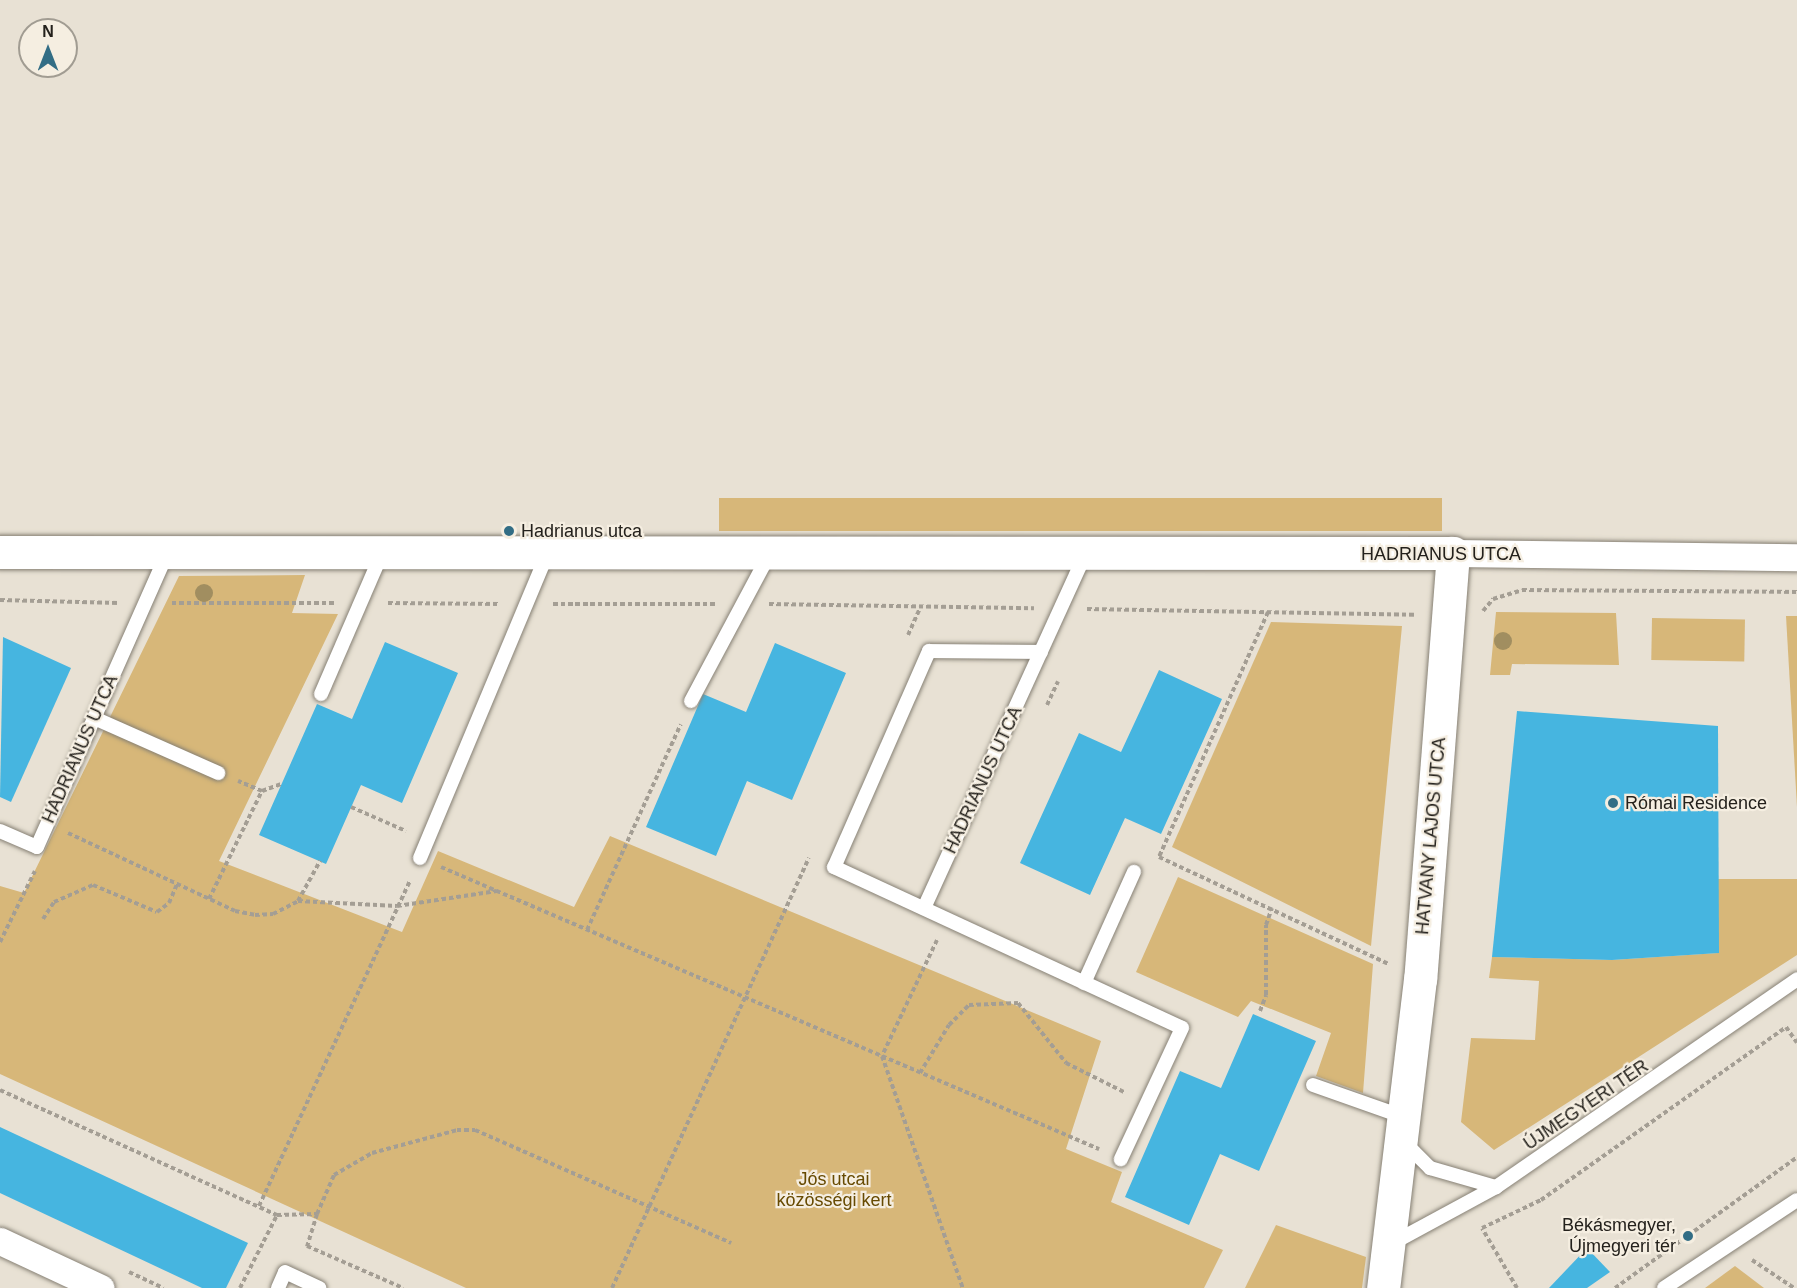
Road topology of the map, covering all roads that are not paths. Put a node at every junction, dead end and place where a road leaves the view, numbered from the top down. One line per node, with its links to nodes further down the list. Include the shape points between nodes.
1 (0, 552): 2 (street, HADRIANUS UTCA)
2 (168, 552): 3 (street, HADRIANUS UTCA); 12 (lane, HADRIANUS UTCA)
3 (382, 552): 4 (street, HADRIANUS UTCA); 10 (lane)
4 (548, 552): 5 (street, HADRIANUS UTCA); 15 (lane)
5 (771, 553): 6 (street, HADRIANUS UTCA); 11 (lane)
6 (1086, 553): 7 (street, HADRIANUS UTCA); 9 (lane, HADRIANUS UTCA)
7 (1453, 553): 8 (street, HADRIANUS UTCA); 21 (street, HATVANY LAJOS UTCA, via 1420,979)
8 (1797, 557)
9 (1041, 652): 17 (lane, HADRIANUS UTCA); 17 (lane, via 929,651 834,867)
10 (321, 694)
11 (691, 701)
12 (94, 718): 13 (lane); 14 (lane, HADRIANUS UTCA, via 52,825 37,848)
13 (218, 773)
14 (0, 831)
15 (420, 858)
16 (1134, 872): 19 (lane)
17 (924, 908): 19 (lane)
18 (1797, 979): 23 (lane, ÚJMEGYERI TÉR)
19 (1084, 983): 22 (lane, via 1182,1028)
20 (1313, 1085): 21 (lane)
21 (1403, 1129): 23 (lane, via 1430,1168); 26 (street, HATVANY LAJOS UTCA)
22 (1121, 1159)
23 (1496, 1187): 26 (lane, ÚJMEGYERI TÉR)
24 (1797, 1200): 31 (lane)
25 (0, 1241): 27 (street)
26 (1387, 1246): 30 (street, HATVANY LAJOS UTCA)
27 (101, 1288)
28 (278, 1288): 29 (lane, via 285,1272)
29 (319, 1288)
30 (1383, 1288)
31 (1664, 1288)

